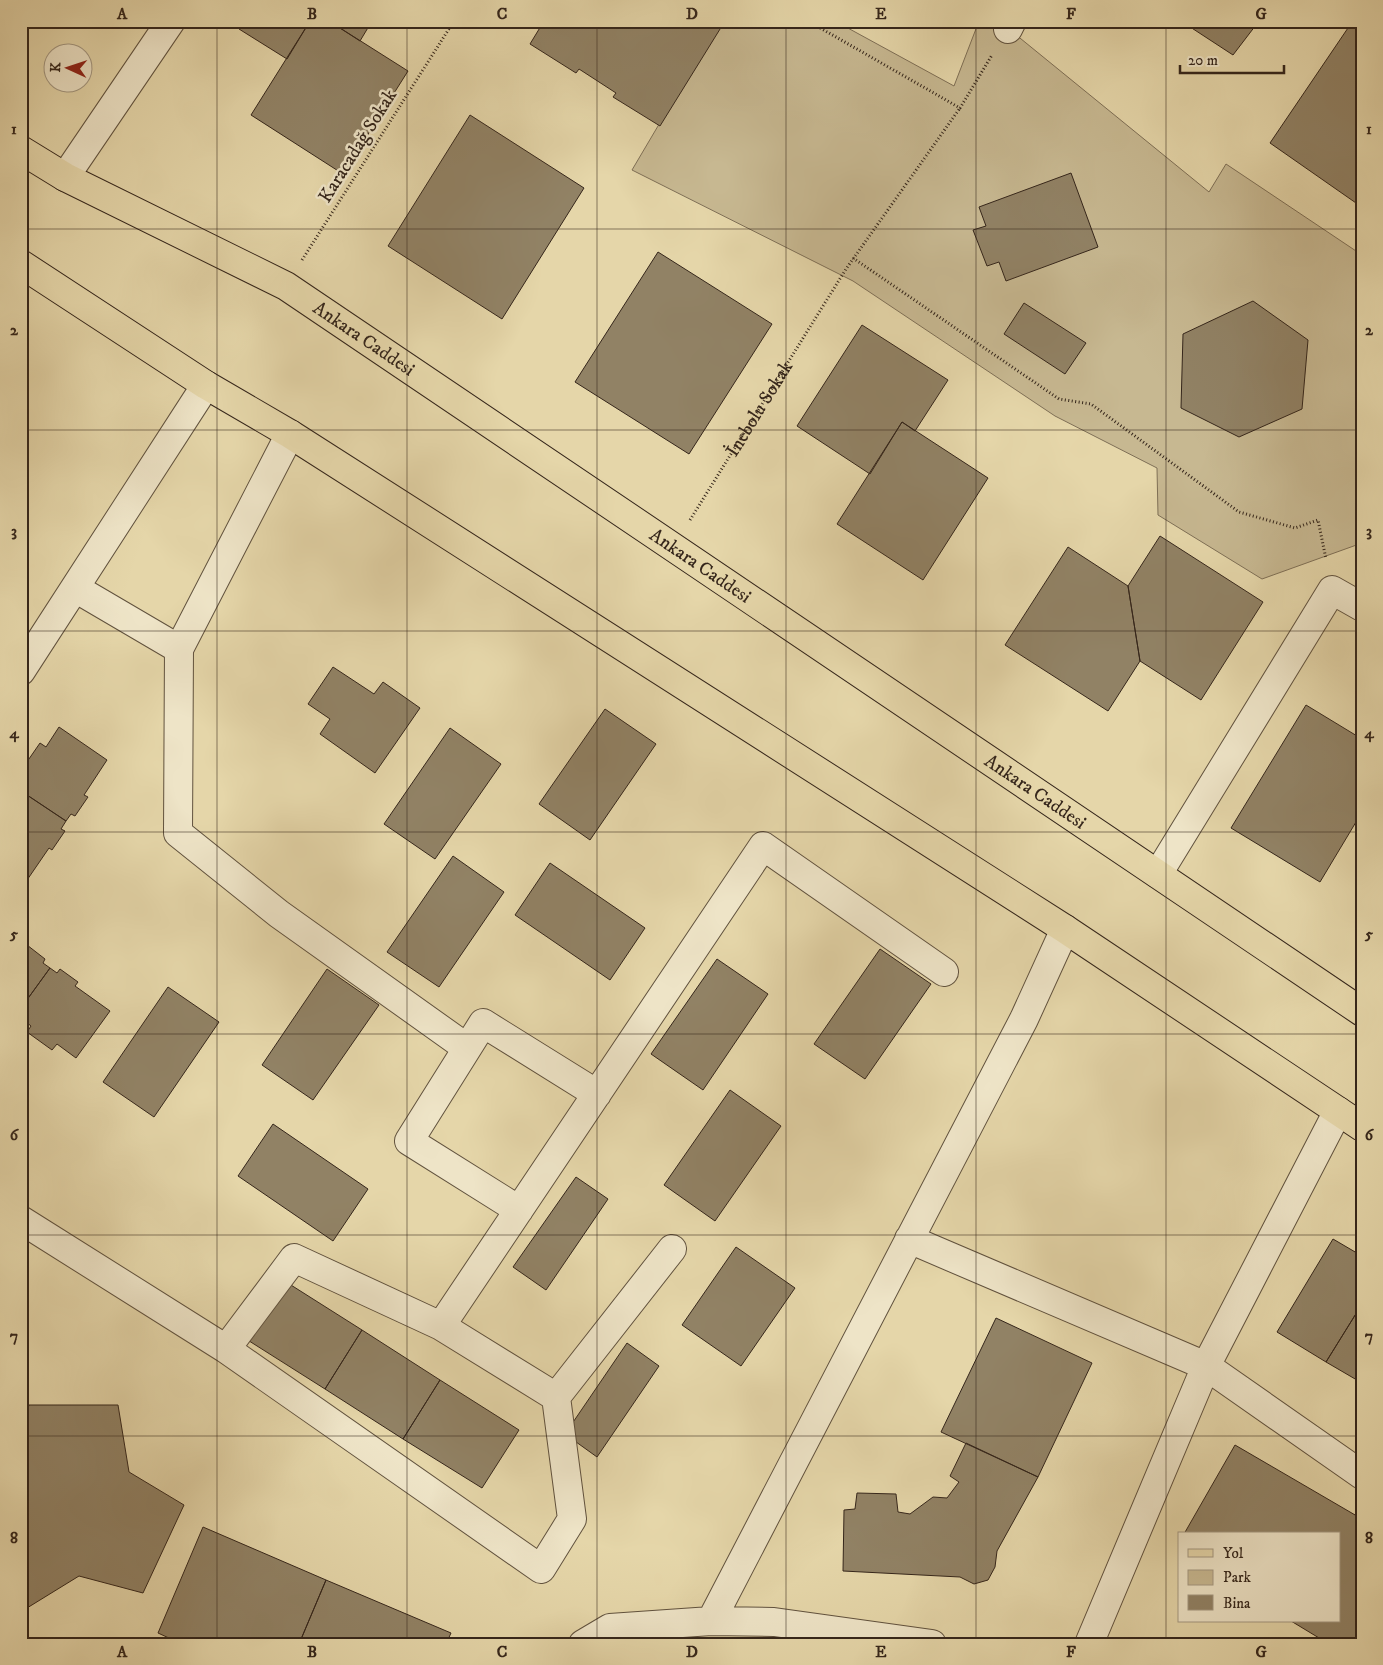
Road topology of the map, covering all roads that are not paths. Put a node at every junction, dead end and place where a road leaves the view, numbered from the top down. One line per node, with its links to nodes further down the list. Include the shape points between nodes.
1 (171, 21): 3 (street)
2 (21, 150): 3 (main road, Ankara Caddesi)
3 (66, 177): 11 (main road, Ankara Caddesi, via 286,286)
4 (21, 264): 5 (main road)
5 (206, 384): 6 (main road); 7 (street)
6 (290, 434): 9 (street); 12 (main road)
7 (75, 588): 9 (street); 10 (street)
8 (1362, 607): 11 (street, via 1332,590)
9 (179, 649): 15 (street, via 178,833 278,914)
10 (21, 671)
11 (1158, 874): 14 (main road, Ankara Caddesi)
12 (1065, 929): 17 (main road); 21 (street, via 1024,1019)
13 (944, 972): 16 (street, via 763,846)
14 (1362, 1012)
15 (467, 1048): 16 (street, via 483,1023); 19 (street, via 409,1141)
16 (597, 1094): 19 (street)
17 (1338, 1111): 18 (main road); 25 (street)
18 (1362, 1127)
19 (519, 1210): 23 (street)
20 (21, 1220): 24 (street)
21 (909, 1239): 25 (street); 28 (street)
22 (672, 1249): 26 (street)
23 (441, 1326): 24 (street, via 294,1258); 26 (street)
24 (226, 1349): 26 (street, via 541,1568 572,1519)
25 (1206, 1366): 27 (street); 31 (street)
26 (556, 1397)
27 (1362, 1475)
28 (711, 1621): 29 (street, via 610,1628); 30 (street, via 774,1622)
29 (582, 1644)
30 (932, 1644)
31 (1089, 1644)

